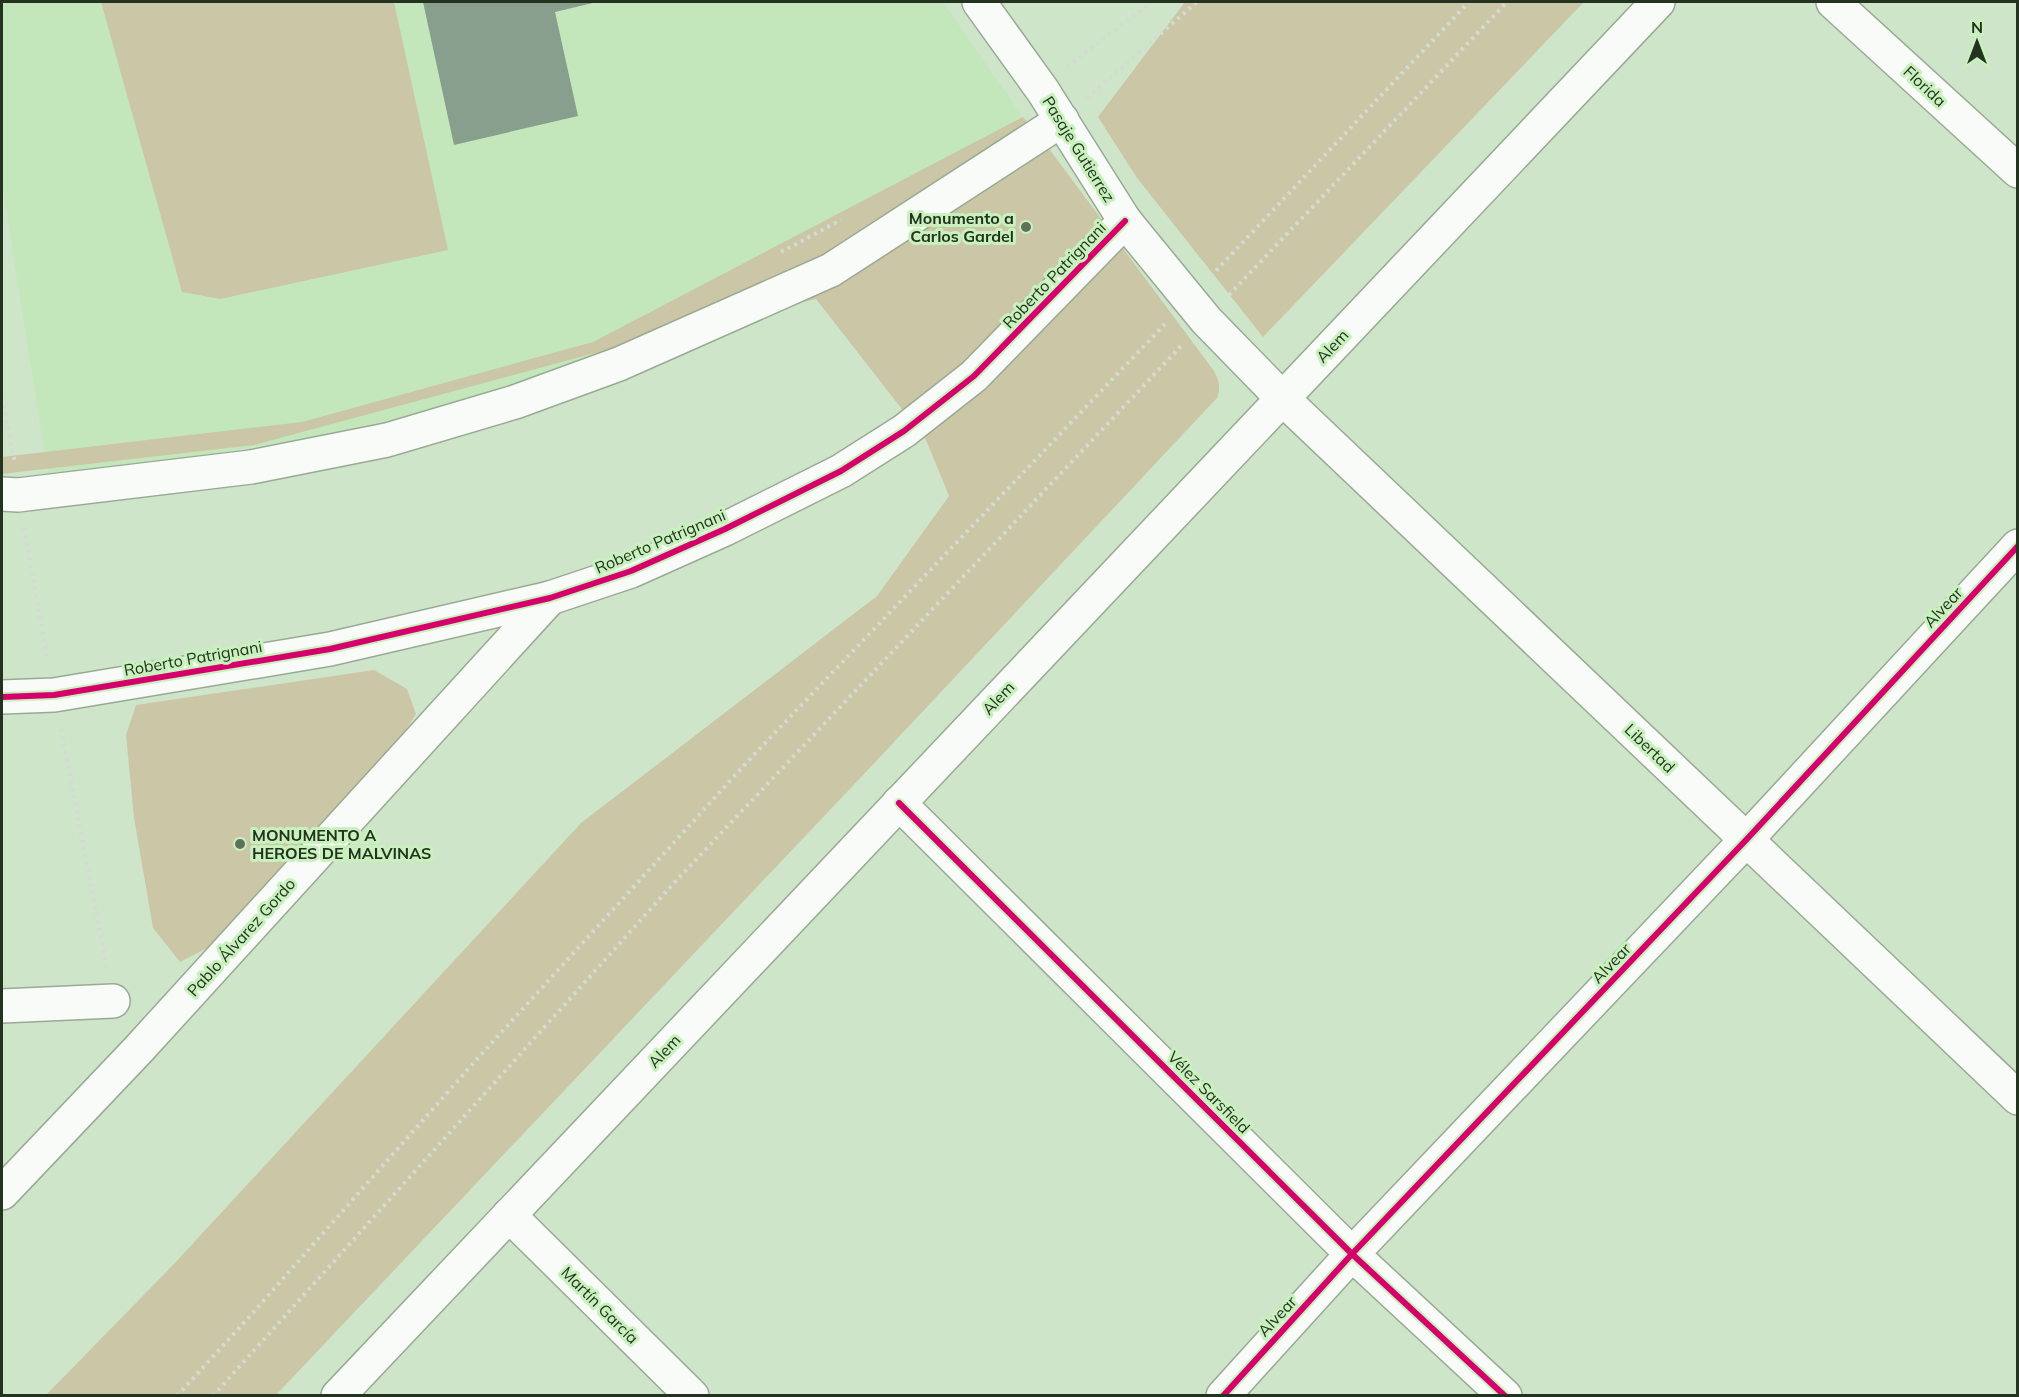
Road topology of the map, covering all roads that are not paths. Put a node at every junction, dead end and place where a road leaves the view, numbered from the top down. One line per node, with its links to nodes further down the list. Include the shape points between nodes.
1 (979, 2): 4 (street, Pasaje Gutierrez)
2 (1658, 2): 7 (street, Alem)
3 (1833, 2): 5 (street, Florida)
4 (1062, 120): 6 (street, Pasaje Gutierrez); 8 (street, via 831,270 608,368 515,402 387,440 251,467)
5 (2018, 171)
6 (1125, 221): 7 (street, Pasaje Gutierrez, via 1197,310); 10 (street, Roberto Patrignani, via 974,376 904,431 841,471 725,529 631,571)
7 (1282, 398): 12 (street, Alem); 13 (street, Libertad)
8 (11, 481)
9 (2018, 546): 13 (street, Alvear)
10 (550, 597): 11 (street, Roberto Patrignani, via 330,649 54,695); 17 (street, Pablo Álvarez Gordo, via 138,1050)
11 (2, 697)
12 (899, 803): 18 (street, Alem); 19 (street, Vélez Sarsfield)
13 (1747, 840): 16 (street, Libertad); 19 (street, Alvear)
14 (113, 1001): 15 (street)
15 (2, 1006)
16 (2018, 1098)
17 (2, 1193)
18 (509, 1215): 20 (street, Alem); 21 (street, Martín García)
19 (1352, 1254): 22 (street, Alvear); 23 (street, Vélez Sarsfield)
20 (338, 1395)
21 (692, 1395)
22 (1223, 1395)
23 (1505, 1395)

